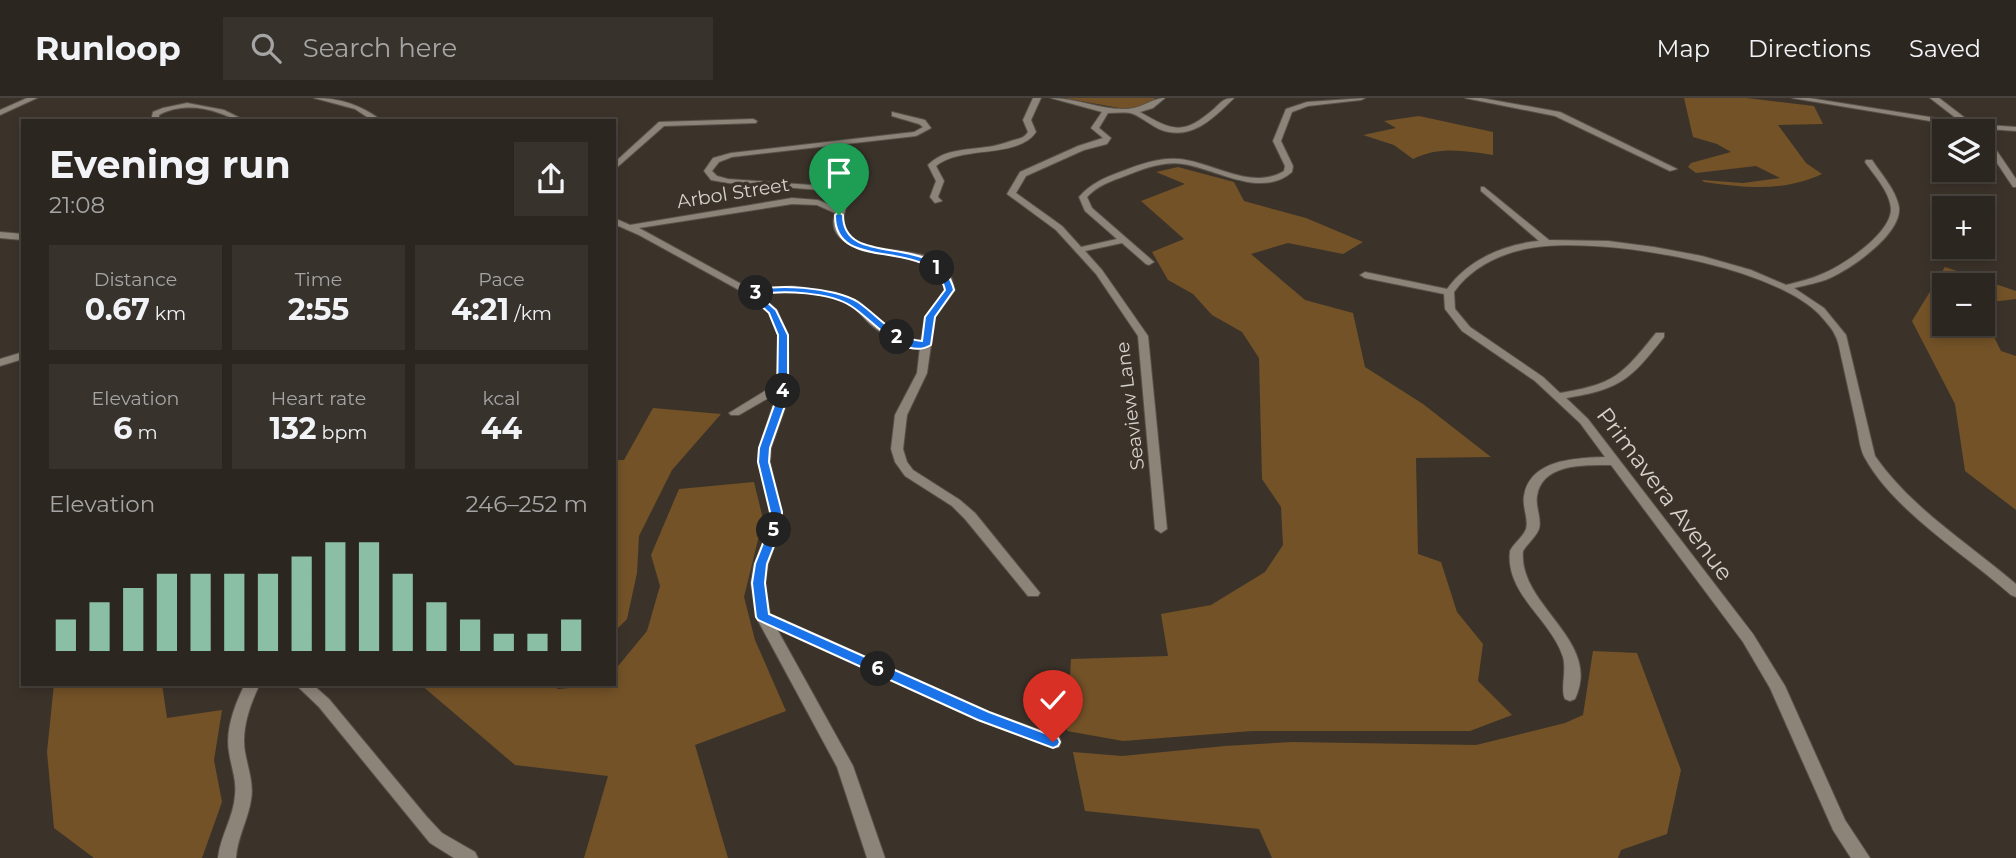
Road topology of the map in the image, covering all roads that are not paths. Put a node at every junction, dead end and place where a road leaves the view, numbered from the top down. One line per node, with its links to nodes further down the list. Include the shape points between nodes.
1 (33, 98): 13 (street)
2 (318, 98): 17 (street, via 357,107)
3 (1037, 98): 29 (street, via 1027,120 1032,132 1028,138 947,156 932,165 940,181 934,190)
4 (1055, 98): 11 (street)
5 (1161, 98): 12 (street)
6 (1230, 98): 12 (street, via 1185,133 1160,128)
7 (1361, 98): 35 (street, via 1307,104 1289,111 1277,141 1288,172 1277,178 1253,180 1167,161 1091,188 1083,197 1084,204)
8 (1469, 98): 26 (street, via 1557,114)
9 (1796, 98): 20 (street)
10 (1934, 98): 18 (street)
11 (1107, 109): 12 (street); 37 (street, Seaview Lane, via 1095,128 1105,134 1104,142 1023,174 1011,194 1050,221)
12 (1133, 111)
13 (0, 113)
14 (895, 114): 30 (street, via 927,128 916,134 731,155 708,167 714,177 728,181 836,189 845,198)
15 (156, 119): 16 (street, via 159,111 188,103 209,106)
16 (238, 119)
17 (375, 119)
18 (1962, 119)
19 (753, 121): 25 (street, via 662,124)
20 (1932, 121)
21 (1995, 129): 22 (street)
22 (2016, 129)
23 (1995, 154): 27 (street)
24 (1869, 162): 40 (street, via 1891,195 1895,207 1892,224 1837,270)
25 (616, 166)
26 (1673, 169)
27 (2016, 185)
28 (1484, 189): 36 (street)
29 (938, 201)
30 (840, 212): 32 (street, Arbol Street, via 801,201); 44 (street, via 839,229 848,240 926,259 946,277 950,290 930,317)
31 (616, 222): 32 (street)
32 (630, 227): 42 (street)
33 (0, 235): 34 (street)
34 (21, 237)
35 (1122, 240): 37 (street); 38 (street)
36 (1547, 243): 40 (street, via 1605,244 1708,260); 41 (street, via 1492,257)
37 (1079, 250): 51 (street, Seaview Lane, via 1143,336)
38 (1149, 262)
39 (1365, 275): 41 (street)
40 (1788, 287): 52 (street, via 1818,307 1841,335 1869,456 1877,469 1901,495)
41 (1449, 292): 48 (street, Primavera Avenue, via 1450,309 1466,328)
42 (753, 294): 44 (street, via 770,290 830,294 855,304 906,343); 47 (street, via 779,323)
43 (1660, 335): 48 (street, via 1619,382)
44 (926, 345): 53 (street, via 920,381 901,415 897,449 901,462 920,482 970,516)
45 (21, 356): 46 (street)
46 (0, 363)
47 (784, 384): 49 (street); 54 (street, via 765,448 766,477 776,512 758,583)
48 (1560, 396): 50 (street, Primavera Avenue)
49 (735, 414)
50 (1615, 461): 57 (street, via 1566,464 1541,475 1530,495 1533,527 1516,554 1530,597 1570,652 1574,681); 62 (street, Primavera Avenue, via 1760,657 1839,825)
51 (1161, 528)
52 (2016, 592)
53 (1032, 593)
54 (763, 617): 58 (street); 61 (street, via 845,766)
55 (252, 686): 59 (street, via 236,741 245,782)
56 (304, 686): 60 (street, via 324,703 436,838)
57 (1570, 695)
58 (1053, 742)
59 (227, 858)
60 (469, 858)
61 (876, 858)
62 (1861, 858)

